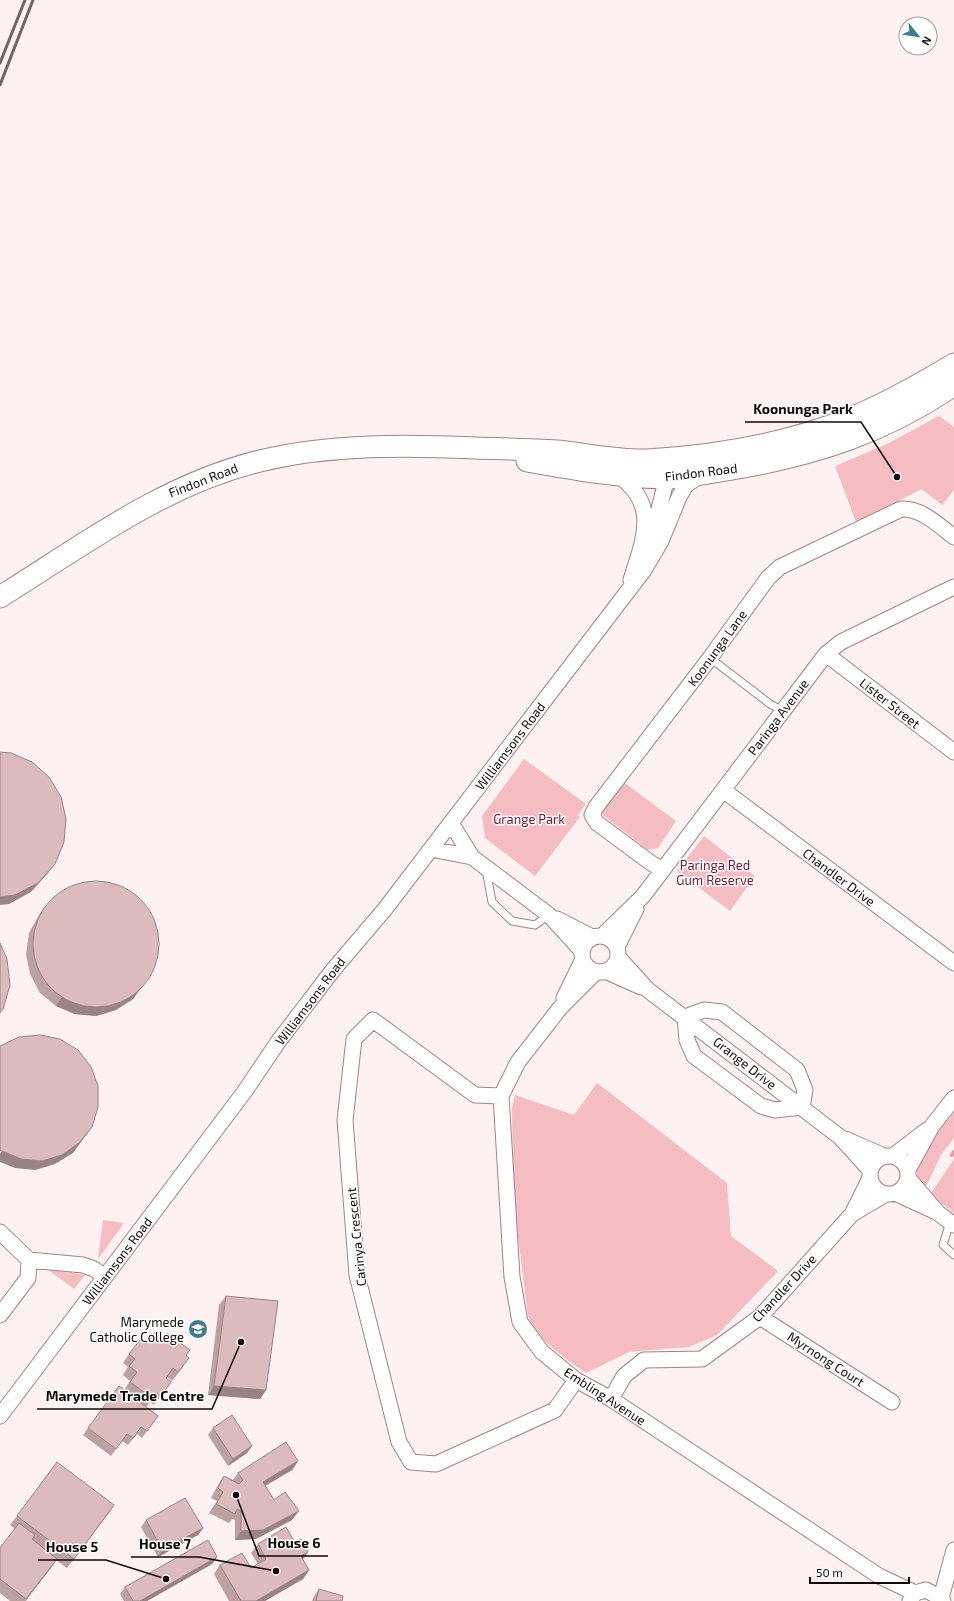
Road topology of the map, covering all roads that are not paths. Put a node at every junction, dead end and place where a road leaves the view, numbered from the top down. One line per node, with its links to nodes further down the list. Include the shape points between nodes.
1 (954, 364): 5 (street, Findon Road, via 920,384 845,420)
2 (954, 385): 5 (street, Findon Road, via 897,419 838,444 778,461)
3 (434, 446): 4 (street, Findon Road, via 557,451 623,460); 6 (street, Findon Road); 12 (street, Findon Road, via 377,446 308,451 264,460 205,478 160,497)
4 (647, 460): 5 (street, Findon Road); 7 (street, via 658,464)
5 (701, 464): 7 (street, Findon Road); 8 (street, Williamsons Road)
6 (619, 476): 7 (street, Findon Road); 11 (street, via 631,484 638,493 646,519 645,535)
7 (671, 477): 8 (street, via 680,488); 11 (street, Williamsons Road, via 665,485 653,536)
8 (679, 497): 11 (street, Williamsons Road, via 661,541)
9 (954, 537): 14 (street, Koonunga Lane, via 924,514 910,508 900,509 780,567 768,578)
10 (954, 587): 13 (street, Paringa Avenue, via 841,642)
11 (628, 591): 18 (street, Williamsons Road)
12 (0, 597)
13 (826, 654): 15 (street, Paringa Avenue); 16 (street, Lister Street)
14 (710, 658): 15 (lane); 22 (street, Koonunga Lane, via 592,815 597,823)
15 (783, 711): 17 (street, Paringa Avenue)
16 (954, 752)
17 (723, 790): 22 (street, Paringa Avenue); 28 (street, Chandler Drive)
18 (451, 823): 19 (street, Williamsons Road); 20 (street)
19 (431, 849): 20 (street); 48 (street, Williamsons Road, via 278,1042 245,1091)
20 (472, 857): 21 (street)
21 (486, 868): 24 (street); 24 (lane, via 492,902 512,921 535,926)
22 (663, 870): 23 (street, Paringa Avenue)
23 (643, 896): 25 (street, Paringa Avenue); 26 (street, Paringa Avenue)
24 (549, 915): 25 (street); 27 (street)
25 (598, 936): 26 (street, via 611,939); 27 (street, via 585,942)
26 (617, 952): 29 (street, via 614,965); 30 (street, Grange Drive)
27 (582, 955): 29 (street, via 589,969); 31 (street)
28 (954, 963)
29 (601, 972): 30 (street, Grange Drive); 31 (street)
30 (648, 990): 32 (street, Grange Drive)
31 (560, 1008): 33 (street, via 518,1062)
32 (685, 1017): 35 (street, Grange Drive); 35 (street, via 688,1040 694,1056 760,1106 775,1110); 35 (street, via 704,1010 722,1012 797,1070 805,1090)
33 (501, 1096): 51 (street, Embling Avenue, via 512,1277 520,1322 542,1352); 51 (street, Carinya Crescent, via 475,1095 373,1020 354,1039 346,1120 357,1275 399,1442 411,1462 436,1464 555,1410)
34 (954, 1098): 36 (street)
35 (802, 1107): 37 (street, Grange Drive)
36 (932, 1126): 38 (street); 40 (street)
37 (840, 1137): 38 (street, Grange Drive); 39 (street, Grange Drive)
38 (889, 1156): 39 (street, via 874,1163); 40 (street, via 901,1160)
39 (870, 1174): 41 (street, via 876,1189); 43 (street, Chandler Drive)
40 (908, 1174): 41 (street, via 904,1187); 42 (street)
41 (891, 1194): 42 (street); 43 (street, Chandler Drive)
42 (938, 1213): 44 (street)
43 (852, 1214): 50 (street, Chandler Drive)
44 (952, 1224): 46 (lane, via 943,1246)
45 (0, 1232): 47 (street)
46 (954, 1255)
47 (29, 1260): 48 (street, via 82,1266 94,1269); 49 (street, via 28,1278)
48 (105, 1277): 54 (street, Williamsons Road)
49 (0, 1315)
50 (760, 1317): 52 (street, Chandler Drive, via 702,1359 644,1360 624,1376); 53 (street, Myrnong Court)
51 (576, 1380): 52 (street, Embling Avenue)
52 (611, 1400): 56 (street, Embling Avenue)
53 (892, 1402)
54 (0, 1416)
55 (952, 1554): 56 (street); 57 (street)
56 (913, 1596): 57 (street, Embling Avenue)
57 (942, 1599)

